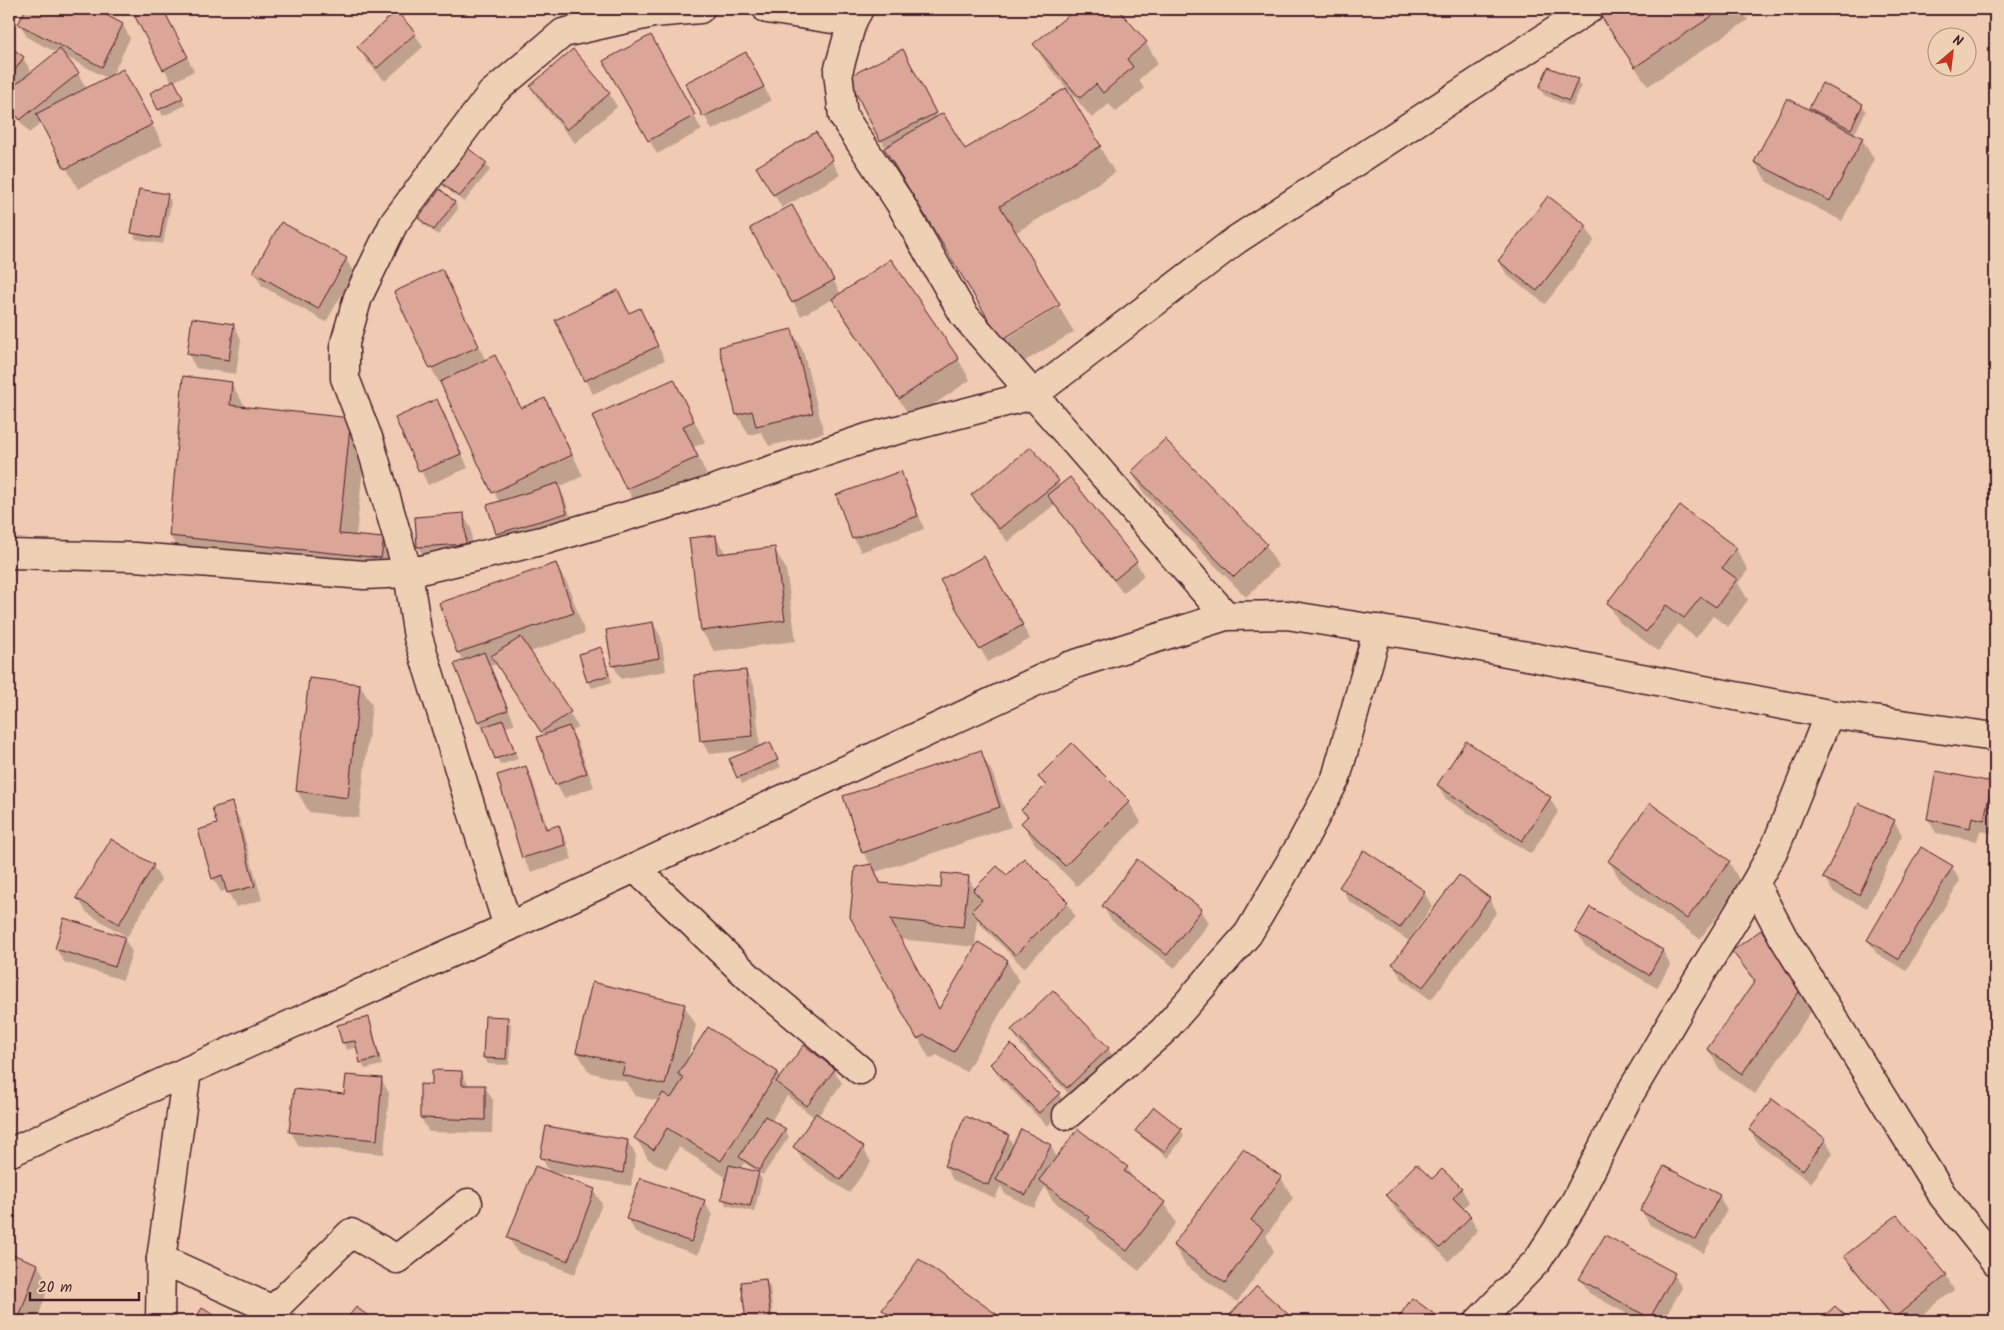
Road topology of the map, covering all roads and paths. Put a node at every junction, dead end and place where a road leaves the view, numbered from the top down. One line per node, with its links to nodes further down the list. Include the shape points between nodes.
1 (700, 9): 7 (street, via 654,13 563,33 491,94 394,223 358,297 344,343 345,378 370,443)
2 (767, 9): 4 (street)
3 (1589, 9): 5 (street, via 1236,240)
4 (855, 16): 5 (street, via 838,72 843,116 900,203 964,315)
5 (1033, 395): 7 (street, via 870,437 685,499 545,540); 8 (street)
6 (9, 554): 7 (street, via 135,557 364,574)
7 (408, 573): 14 (street, via 418,637)
8 (1226, 616): 9 (street, via 1287,615); 12 (street, via 1069,666)
9 (1378, 629): 10 (street); 17 (street, via 1336,778 1248,934 1163,1031)
10 (1829, 714): 11 (street); 13 (street, via 1775,848)
11 (1995, 737)
12 (635, 868): 14 (street); 15 (street, via 752,980)
13 (1755, 884): 21 (street, via 1788,945 1943,1196); 23 (street, via 1628,1097 1575,1202 1537,1261)
14 (508, 927): 16 (street)
15 (860, 1070)
16 (187, 1071): 18 (street); 20 (street)
17 (1067, 1115)
18 (9, 1153)
19 (468, 1203): 20 (street, via 396,1259 351,1233 274,1310)
20 (161, 1259): 22 (street)
21 (1995, 1261)
22 (160, 1321)
23 (1479, 1321)

